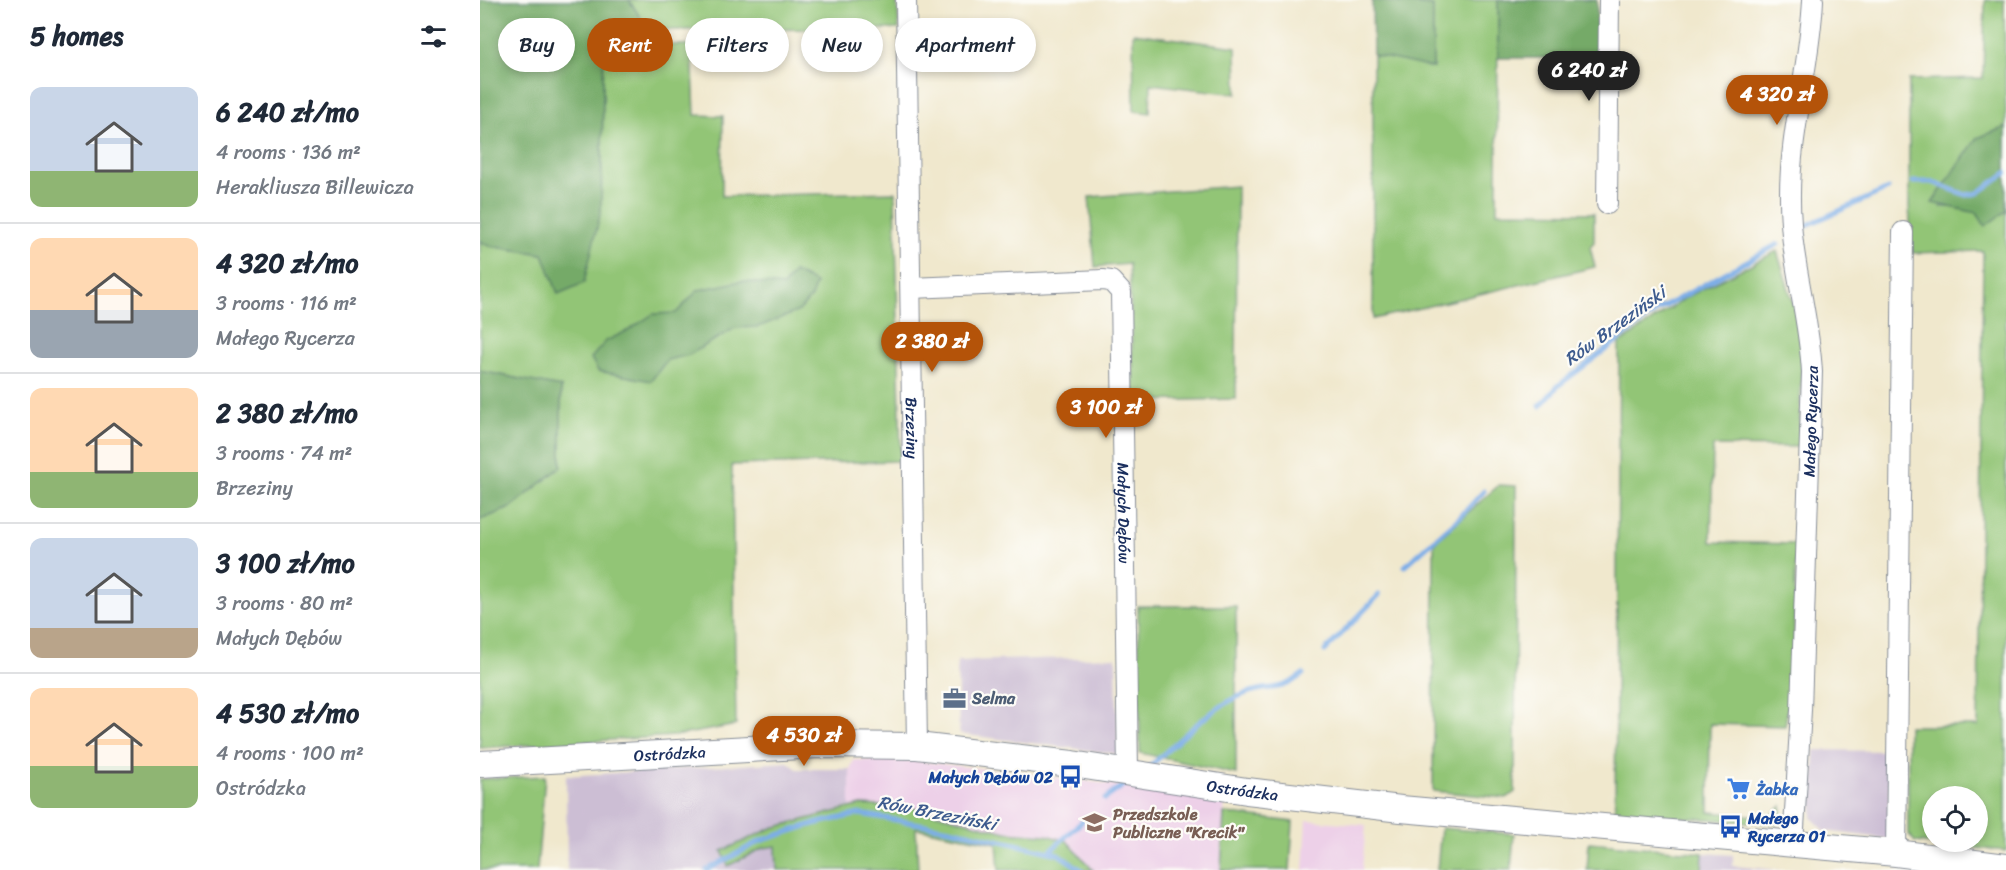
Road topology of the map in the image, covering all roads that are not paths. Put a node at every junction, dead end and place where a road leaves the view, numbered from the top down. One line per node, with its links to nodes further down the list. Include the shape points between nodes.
1 (906, 0): 6 (street, Brzeziny)
2 (1609, 0): 4 (street)
3 (1813, 0): 10 (street, Małego Rycerza, via 1790,201 1794,251 1810,332 1812,372 1801,710)
4 (1607, 204)
5 (1903, 232): 11 (street)
6 (911, 288): 7 (street, Brzeziny); 9 (street, Małych Dębów, via 1103,280 1118,286 1122,301)
7 (917, 746): 8 (street, Ostródzka, via 819,745); 9 (street, Ostródzka)
8 (480, 764)
9 (1128, 772): 10 (street, Ostródzka, via 1401,809)
10 (1792, 845): 11 (street, Ostródzka)
11 (1896, 854): 12 (street, Ostródzka)
12 (2006, 867)

